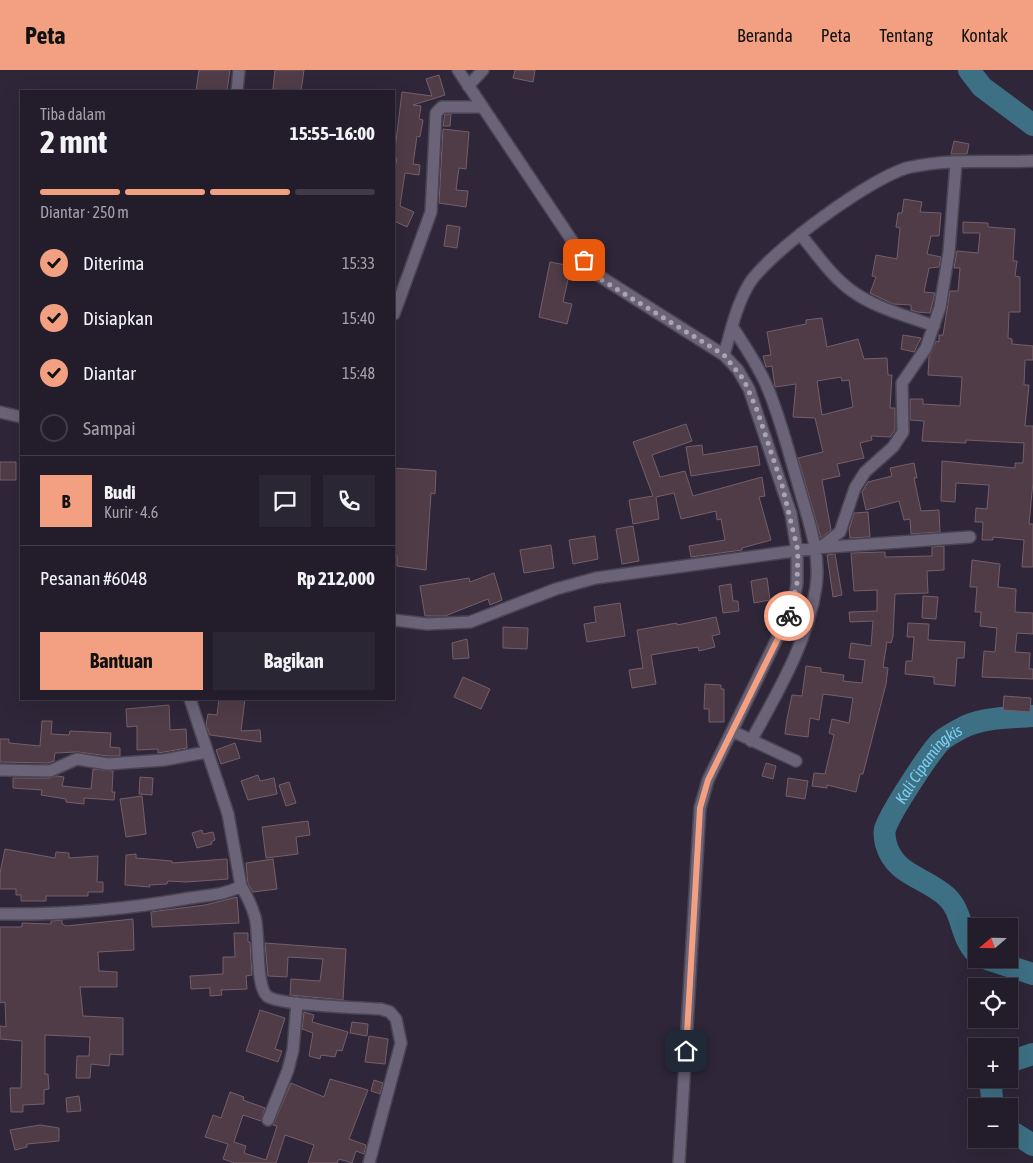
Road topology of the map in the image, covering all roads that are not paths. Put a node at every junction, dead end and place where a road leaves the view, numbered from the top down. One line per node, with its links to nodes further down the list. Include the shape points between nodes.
1 (239, 70): 5 (street)
2 (458, 70): 4 (street)
3 (483, 70): 4 (street)
4 (468, 86): 6 (street)
5 (237, 90)
6 (482, 107): 10 (street, via 442,108 436,113 431,212); 13 (street, via 593,272)
7 (1033, 161): 8 (street)
8 (956, 163): 9 (street, via 931,163 893,173); 12 (street, via 949,252)
9 (800, 234): 11 (street, via 769,260 750,282); 12 (street, via 828,269 853,292)
10 (395, 311)
11 (732, 326): 13 (street); 16 (street, via 768,388)
12 (934, 326): 19 (street, via 921,358 902,383 903,432 893,447 865,472 855,488 840,532)
13 (724, 355): 17 (street, via 738,370 748,389)
14 (0, 412): 15 (street)
15 (20, 417)
16 (798, 483): 17 (street); 19 (street)
17 (782, 485): 20 (street)
18 (970, 537): 19 (street)
19 (818, 548): 20 (street); 23 (street, via 816,589)
20 (798, 551): 21 (street, via 596,578 556,589 470,622 427,624); 22 (street, via 793,606)
21 (395, 620)
22 (776, 643): 23 (street); 25 (street)
23 (796, 653): 26 (street)
24 (190, 700): 27 (street)
25 (732, 730): 26 (street); 35 (street, via 708,780 699,816)
26 (751, 741): 28 (street)
27 (207, 752): 29 (street, via 164,760 108,764 77,759 50,771); 30 (street, via 228,814)
28 (796, 761)
29 (0, 770)
30 (241, 886): 31 (street, via 221,895 164,902 94,910); 32 (street, via 255,918 263,990 271,999)
31 (0, 914)
32 (297, 1003): 33 (street, via 288,1070); 34 (street, via 380,1009 390,1012 396,1019 401,1043)
33 (268, 1120)
34 (369, 1163)
35 (679, 1163)

